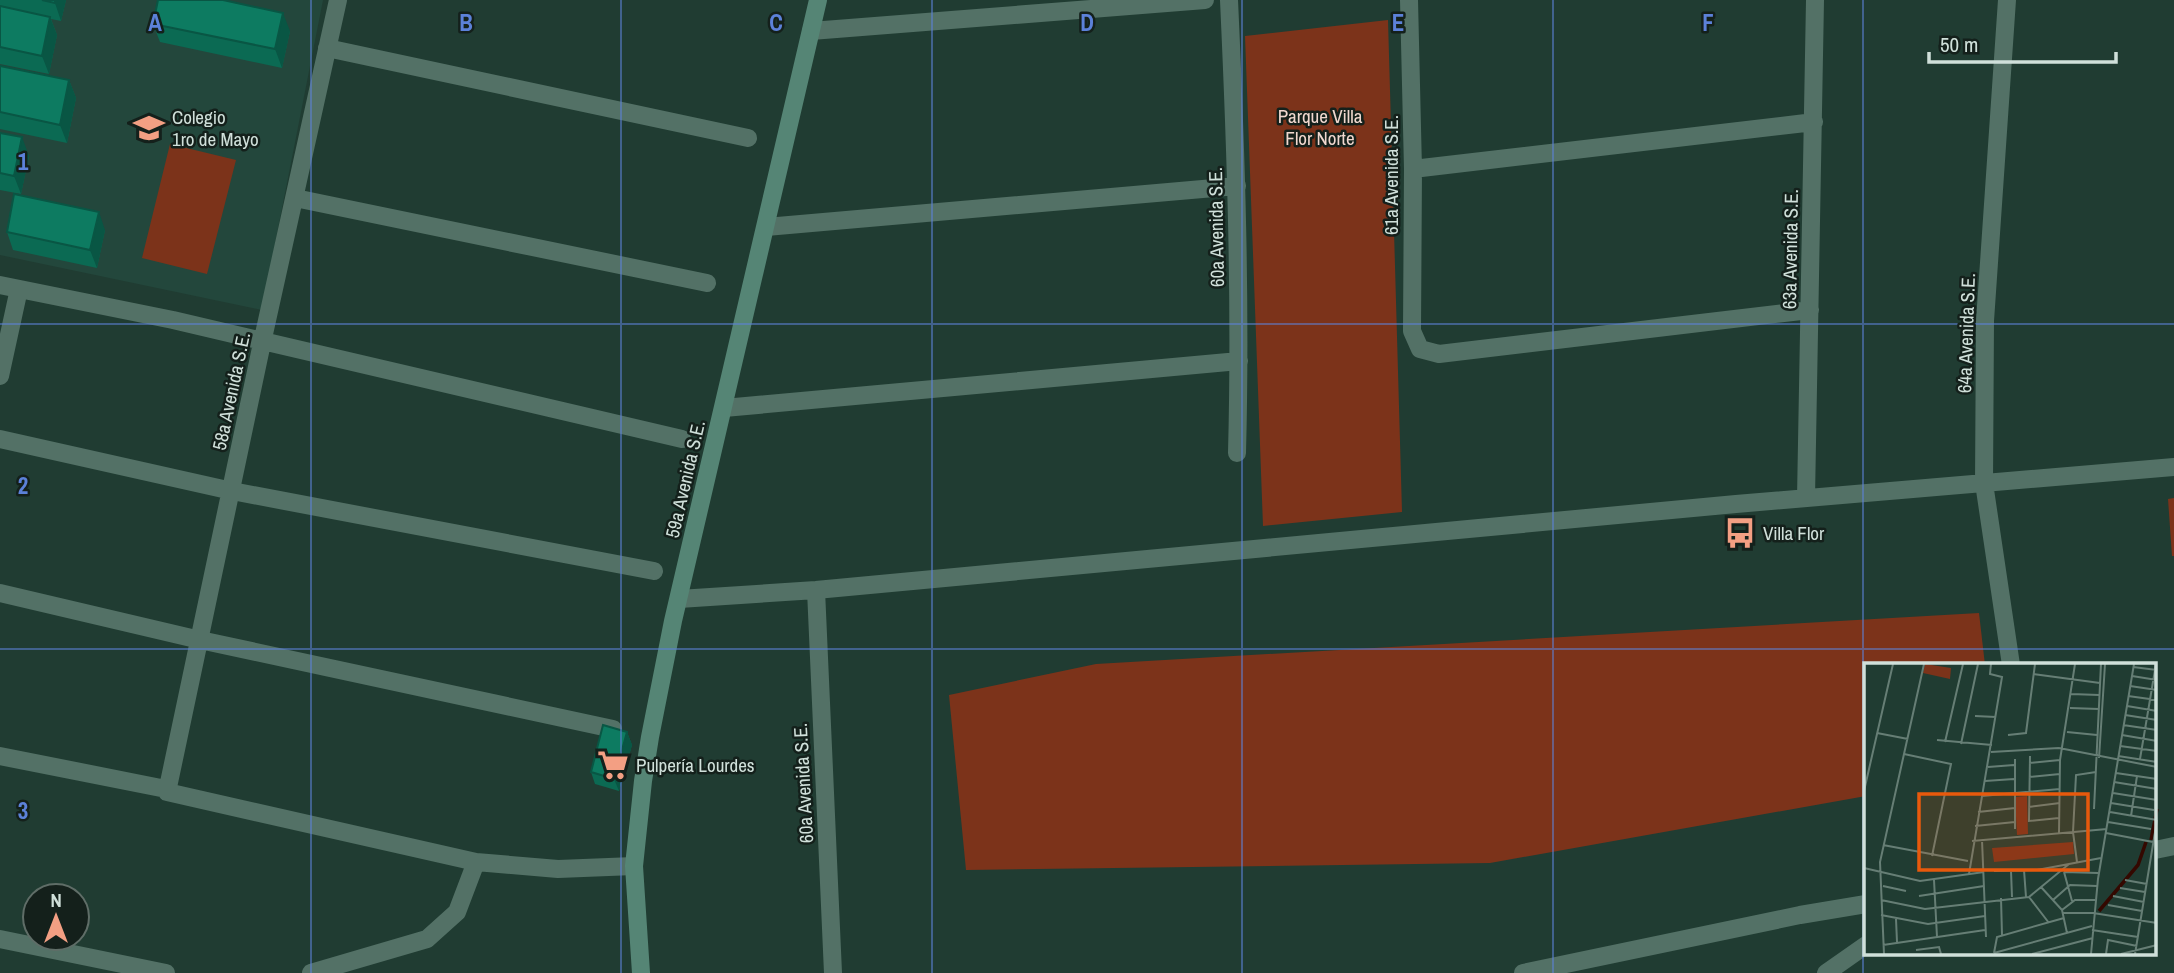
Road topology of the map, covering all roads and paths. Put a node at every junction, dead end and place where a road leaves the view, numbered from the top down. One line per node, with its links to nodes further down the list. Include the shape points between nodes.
1 (338, 0): 9 (street, 58a Avenida S.E.)
2 (818, 0): 8 (street, 59a Avenida S.E.)
3 (1205, 0): 8 (street)
4 (1229, 0): 13 (street, 60a Avenida S.E.)
5 (1409, 0): 12 (street, 61a Avenida S.E.)
6 (1815, 0): 10 (street, 63a Avenida S.E.)
7 (2007, 0): 28 (street, 64a Avenida S.E., via 1985,321)
8 (811, 31): 15 (street, 59a Avenida S.E.)
9 (327, 48): 11 (street); 14 (street, 58a Avenida S.E.)
10 (1814, 122): 12 (street); 19 (street, 63a Avenida S.E.)
11 (748, 138)
12 (1413, 169): 19 (street, 61a Avenida S.E., via 1412,331 1420,349 1439,354)
13 (1237, 186): 15 (street); 21 (street, 60a Avenida S.E.)
14 (295, 198): 16 (street); 20 (street, 58a Avenida S.E.)
15 (766, 227): 23 (street, 59a Avenida S.E.)
16 (707, 283)
17 (0, 285): 18 (street)
18 (19, 289): 20 (street); 22 (street)
19 (1810, 310): 30 (street, 63a Avenida S.E.)
20 (262, 343): 25 (street); 29 (street, 58a Avenida S.E.)
21 (1239, 360): 23 (street); 26 (street, 60a Avenida S.E.)
22 (0, 376)
23 (723, 408): 34 (street, 59a Avenida S.E.)
24 (0, 439): 29 (street)
25 (682, 439)
26 (1237, 453)
27 (2174, 467): 28 (street)
28 (1984, 483): 30 (street); 36 (street, 64a Avenida S.E.)
29 (232, 491): 31 (street); 35 (street, 58a Avenida S.E.)
30 (1806, 498): 32 (street)
31 (654, 571)
32 (816, 590): 34 (street); 51 (street, 60a Avenida S.E.)
33 (0, 593): 35 (street)
34 (678, 599): 43 (street, 59a Avenida S.E., via 643,781)
35 (200, 640): 37 (street); 39 (street, 58a Avenida S.E.)
36 (2011, 663)
37 (613, 729)
38 (0, 755): 39 (street)
39 (167, 792): 42 (street)
40 (2174, 846): 41 (street)
41 (2156, 850)
42 (476, 862): 43 (street, via 558,869); 49 (street, via 457,912 427,939)
43 (634, 866): 50 (street, 59a Avenida S.E.)
44 (1864, 904): 52 (street)
45 (0, 939): 48 (street)
46 (1864, 949): 47 (street)
47 (1853, 965): 53 (street)
48 (166, 973)
49 (312, 973)
50 (640, 973)
51 (833, 973)
52 (1524, 973)
53 (1826, 973)

